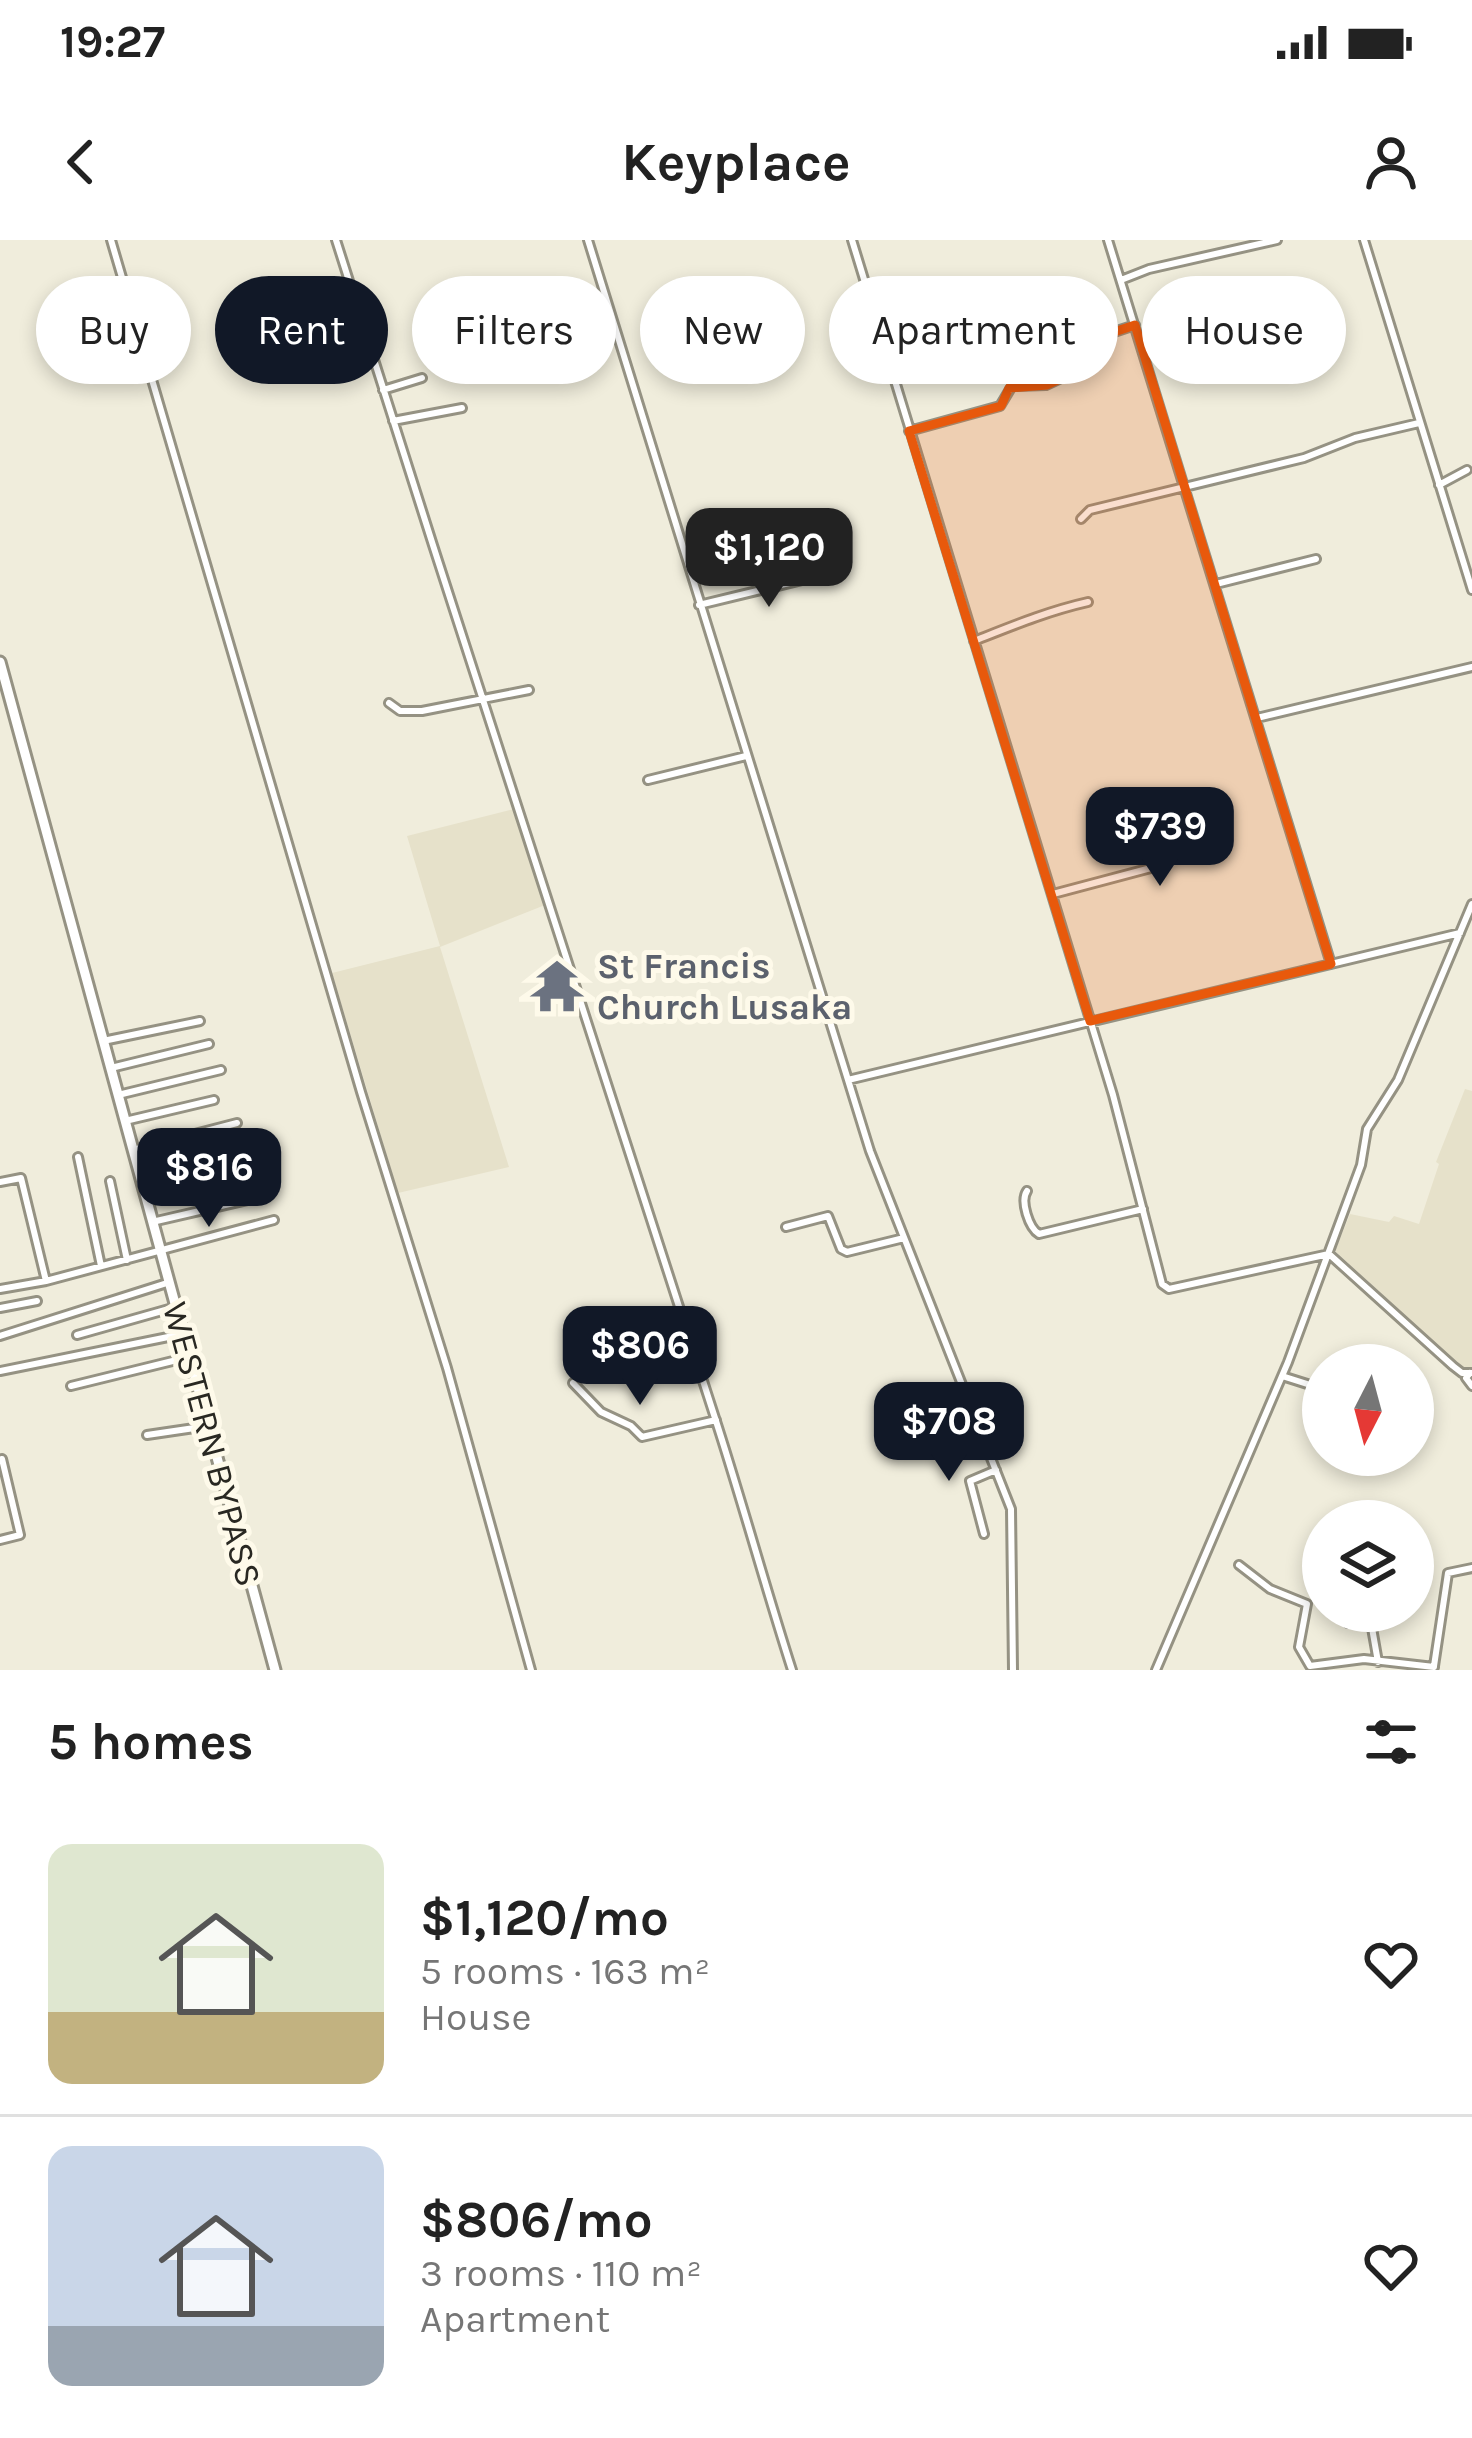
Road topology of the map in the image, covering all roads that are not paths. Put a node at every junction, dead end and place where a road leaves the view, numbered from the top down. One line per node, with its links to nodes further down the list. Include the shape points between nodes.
1 (111, 240): 100 (street)
2 (336, 240): 11 (street)
3 (588, 240): 25 (street)
4 (851, 240): 15 (street)
5 (1108, 240): 8 (street)
6 (1277, 240): 8 (street)
7 (1364, 240): 14 (street)
8 (1121, 280): 9 (street)
9 (1135, 325): 15 (street, via 1105,335 1099,360 1060,379 1012,386 1000,406); 18 (street)
10 (412, 381): 11 (street)
11 (383, 390): 13 (street)
12 (462, 408): 13 (street)
13 (393, 421): 30 (street)
14 (1419, 423): 17 (street); 18 (street)
15 (909, 431): 26 (street)
16 (1467, 470): 17 (street)
17 (1439, 485): 23 (street)
18 (1185, 486): 19 (street); 22 (street)
19 (1081, 519)
20 (1316, 559): 22 (street)
21 (827, 574): 25 (street)
22 (1216, 584): 32 (street)
23 (1472, 590)
24 (1088, 602): 26 (street)
25 (700, 605): 33 (street)
26 (973, 642): 36 (street)
27 (0, 662): 42 (main road, WESTERN BYPASS)
28 (1472, 668): 32 (street)
29 (529, 690): 30 (street)
30 (484, 701): 31 (street, via 414,712); 87 (street)
31 (389, 703)
32 (1257, 718): 39 (street)
33 (746, 756): 34 (street); 46 (street)
34 (648, 780)
35 (1156, 809): 36 (street, via 1166,864)
36 (1053, 894): 41 (street)
37 (1472, 904): 38 (street)
38 (1460, 933): 39 (street); 67 (street, via 1392,1091 1367,1129)
39 (1331, 964): 41 (street)
40 (200, 1021): 42 (street)
41 (1090, 1021): 46 (street); 61 (street)
42 (104, 1041): 44 (main road, WESTERN BYPASS)
43 (209, 1044): 44 (street)
44 (111, 1068): 47 (main road, WESTERN BYPASS)
45 (221, 1070): 47 (street)
46 (848, 1080): 65 (street)
47 (118, 1095): 49 (main road, WESTERN BYPASS)
48 (214, 1100): 49 (street)
49 (125, 1121): 52 (main road, WESTERN BYPASS)
50 (237, 1123): 52 (street)
51 (248, 1146): 54 (street)
52 (133, 1150): 54 (main road, WESTERN BYPASS)
53 (78, 1157): 69 (street)
54 (139, 1173): 59 (main road, WESTERN BYPASS)
55 (240, 1175): 59 (street)
56 (110, 1181): 68 (street)
57 (0, 1182): 70 (street, via 21,1178)
58 (1027, 1191): 61 (street, via 1023,1199 1039,1234)
59 (146, 1197): 63 (main road, WESTERN BYPASS)
60 (256, 1198): 63 (street)
61 (1143, 1209): 67 (street, via 1166,1289)
62 (274, 1220): 66 (street)
63 (152, 1222): 66 (main road, WESTERN BYPASS)
64 (786, 1226): 65 (street, via 828,1216 847,1252)
65 (904, 1238): 91 (street)
66 (160, 1248): 68 (street); 71 (main road, WESTERN BYPASS)
67 (1328, 1254): 81 (street, via 1453,1366); 82 (street)
68 (127, 1260): 69 (street)
69 (101, 1266): 70 (street)
70 (46, 1281): 72 (street)
71 (169, 1282): 74 (main road, WESTERN BYPASS); 78 (street)
72 (0, 1289)
73 (38, 1301): 75 (street)
74 (176, 1307): 76 (main road, WESTERN BYPASS); 77 (street)
75 (0, 1308)
76 (183, 1334): 79 (main road, WESTERN BYPASS); 80 (street)
77 (77, 1335)
78 (0, 1336)
79 (189, 1357): 85 (street); 88 (main road, WESTERN BYPASS)
80 (0, 1371)
81 (1471, 1373): 86 (street)
82 (1282, 1376): 83 (street); 103 (street)
83 (1302, 1382)
84 (573, 1383): 87 (street, via 642,1437)
85 (71, 1386)
86 (1472, 1386)
87 (716, 1420): 101 (street)
88 (208, 1426): 89 (street); 99 (main road, WESTERN BYPASS)
89 (147, 1435)
90 (2, 1459): 93 (street, via 20,1535)
91 (996, 1470): 92 (street, via 970,1481); 102 (street, via 1013,1519)
92 (984, 1534)
93 (0, 1540)
94 (1239, 1565): 97 (street, via 1307,1604 1299,1647 1309,1665)
95 (1472, 1568): 98 (street, via 1448,1573)
96 (1373, 1632): 97 (street)
97 (1378, 1662): 98 (street)
98 (1434, 1669)
99 (275, 1670)
100 (531, 1670)
101 (792, 1670)
102 (1013, 1670)
103 (1156, 1670)

